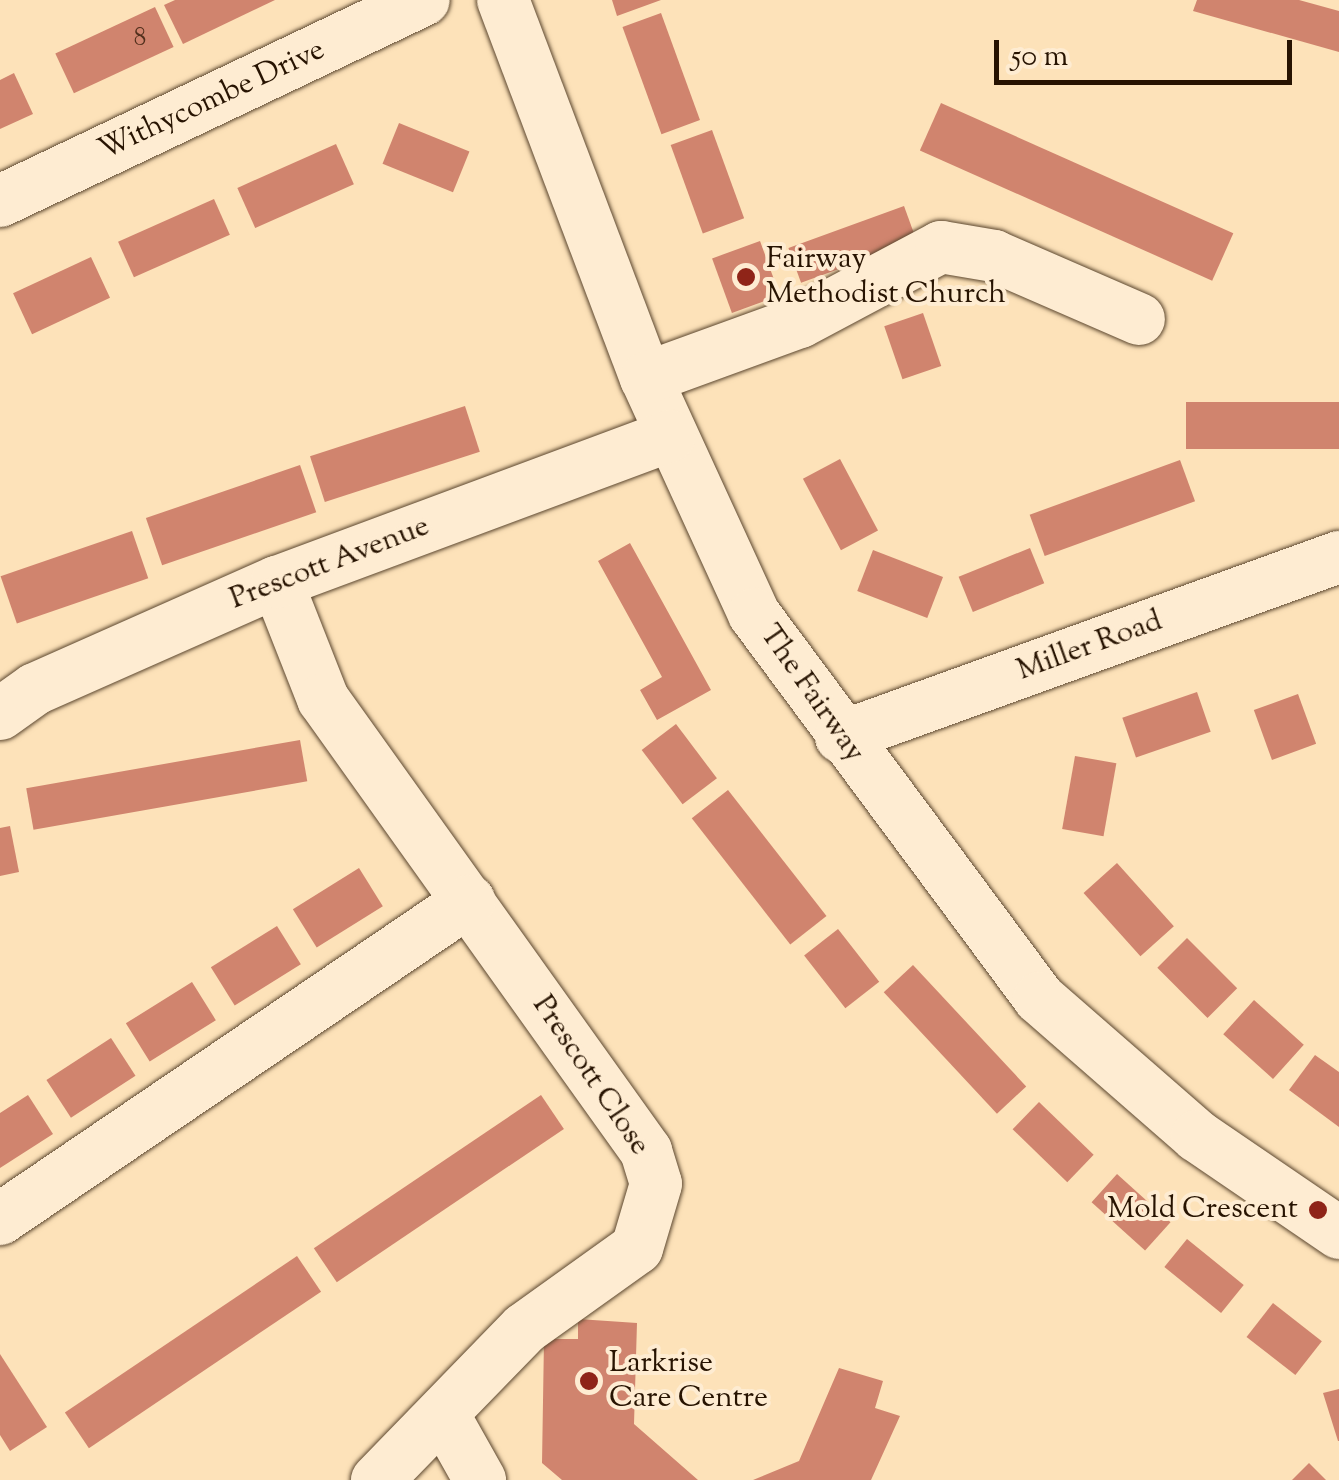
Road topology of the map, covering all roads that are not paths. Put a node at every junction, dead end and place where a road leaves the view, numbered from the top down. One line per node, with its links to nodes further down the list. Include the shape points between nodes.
1 (424, 0): 3 (street, Withycombe Drive)
2 (504, 0): 5 (street, The Fairway)
3 (0, 201)
4 (1139, 319): 5 (street, via 994,256 940,247 800,322)
5 (646, 378): 6 (street, The Fairway)
6 (670, 436): 8 (street, Prescott Avenue); 10 (street, The Fairway, via 754,614)
7 (1339, 557): 10 (street, Miller Road)
8 (277, 582): 9 (street, Prescott Avenue, via 35,689); 11 (street, Prescott Close, via 323,700)
9 (0, 714)
10 (840, 737): 13 (street, The Fairway, via 1039,998 1198,1136)
11 (470, 901): 12 (street); 14 (street, Prescott Close, via 646,1150 656,1184 637,1248 524,1329)
12 (0, 1218)
13 (1339, 1232)
14 (443, 1414): 15 (street, Prescott Close); 16 (street)
15 (377, 1480)
16 (480, 1480)

